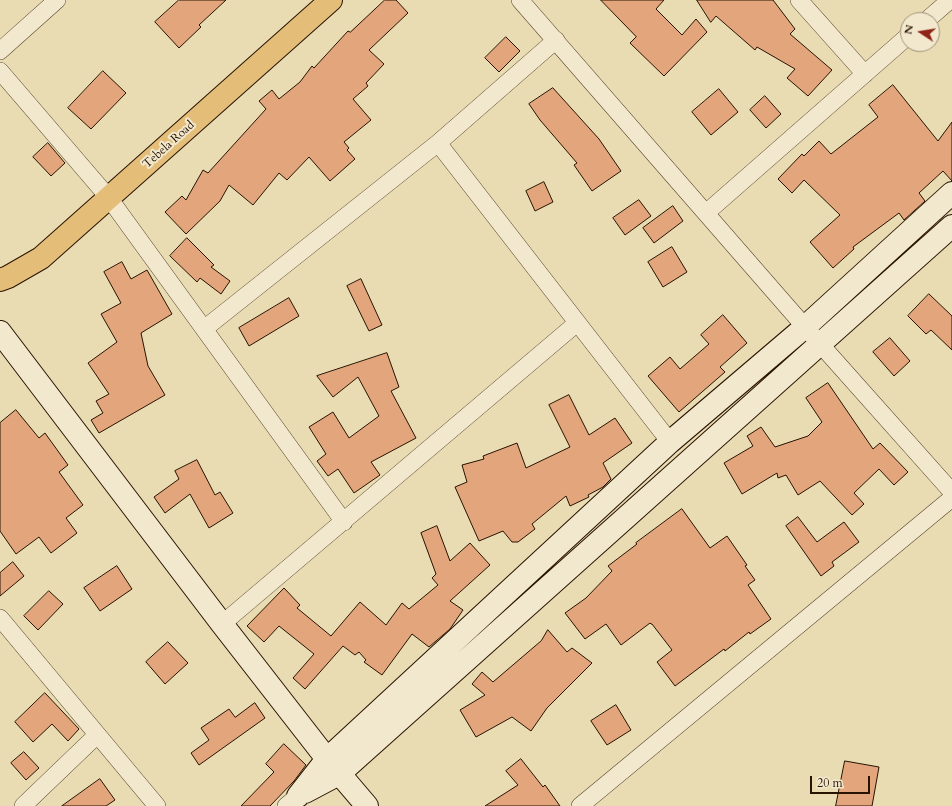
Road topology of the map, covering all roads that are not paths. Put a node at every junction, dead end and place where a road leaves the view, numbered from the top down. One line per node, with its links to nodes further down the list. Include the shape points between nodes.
1 (56, 0): 9 (street)
2 (331, 0): 14 (main road, Tebela Road)
3 (520, 0): 7 (street)
4 (799, 0): 11 (street)
5 (950, 0): 6 (street)
6 (936, 12)
7 (556, 40): 12 (street); 15 (street)
8 (900, 43): 11 (street)
9 (0, 51)
10 (0, 71): 14 (street)
11 (865, 74): 15 (street)
12 (438, 143): 18 (street); 20 (street)
13 (952, 193): 19 (street)
14 (109, 198): 17 (main road, Tebela Road, via 42,258); 20 (street)
15 (706, 213): 19 (street)
16 (952, 226): 22 (street)
17 (0, 280)
18 (577, 323): 23 (street); 26 (street)
19 (805, 327): 22 (street); 23 (street)
20 (204, 329): 26 (street)
21 (0, 332): 28 (street)
22 (820, 344): 24 (street); 30 (street)
23 (670, 442): 30 (street)
24 (952, 492)
25 (952, 498): 35 (street)
26 (344, 522): 28 (street)
27 (0, 618): 29 (street)
28 (222, 624): 30 (street)
29 (97, 735): 32 (street); 33 (street)
30 (333, 767): 31 (street); 34 (street)
31 (292, 801)
32 (23, 806)
33 (157, 806)
34 (367, 806)
35 (580, 806)

